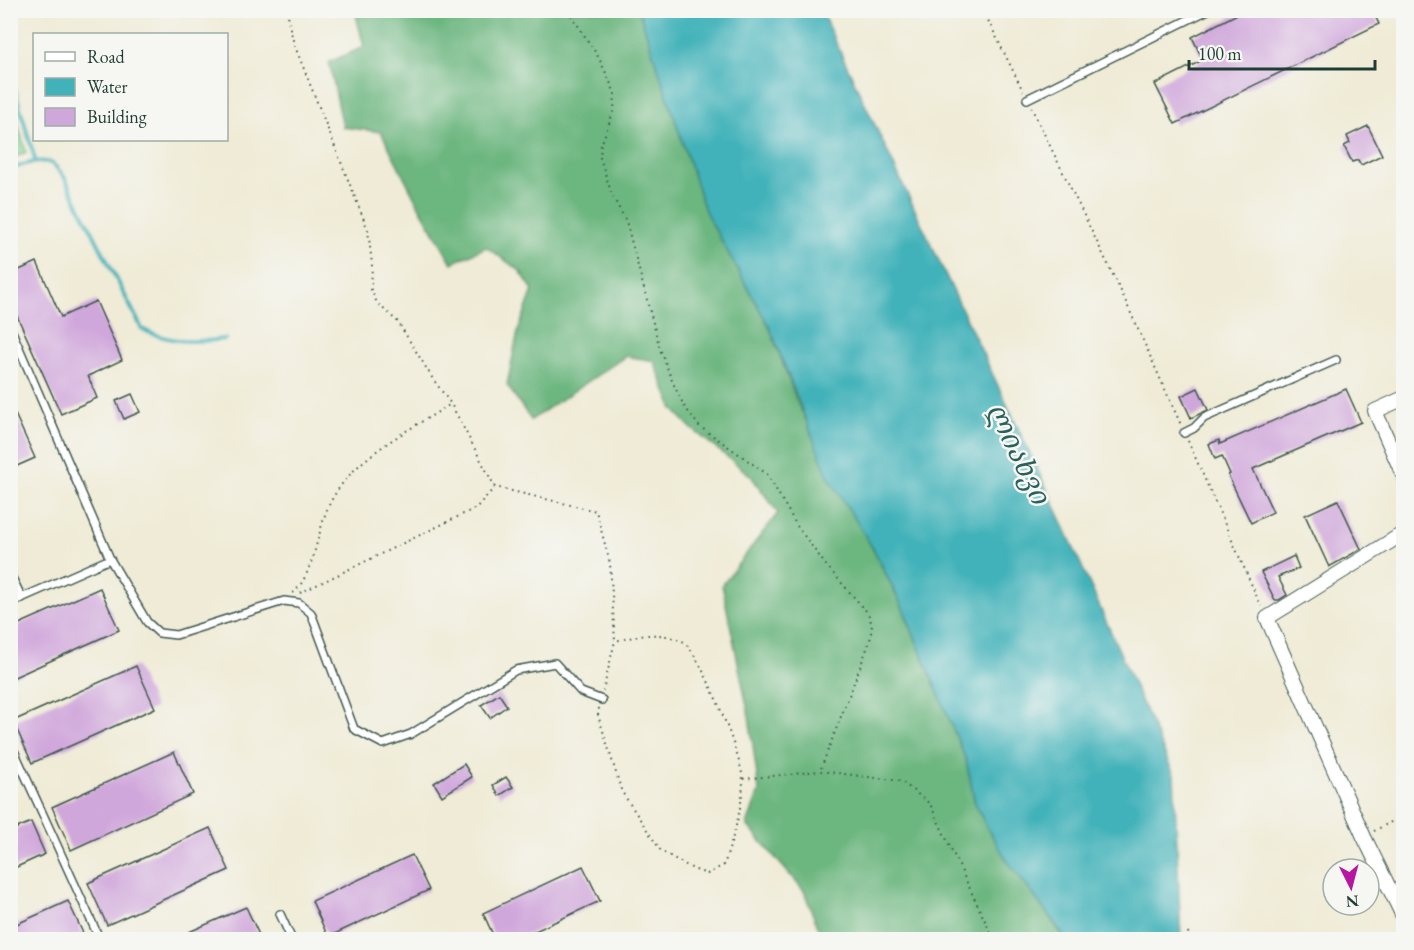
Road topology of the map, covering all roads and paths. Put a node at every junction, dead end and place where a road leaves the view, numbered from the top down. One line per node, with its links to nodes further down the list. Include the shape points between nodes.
1 (289, 10): 9 (path, via 294,44 368,230 370,290 377,303 398,322)
2 (568, 10): 23 (path, via 599,58 615,93 600,158 612,195 626,221 660,350 680,399 699,426 767,474 798,526 868,614 872,625 870,641)
3 (983, 10): 5 (path)
4 (1208, 10): 5 (lane)
5 (1027, 99): 10 (path, via 1120,289)
6 (10, 327): 14 (lane)
7 (1336, 360): 10 (lane, via 1204,418)
8 (1404, 398): 11 (street, via 1375,411)
9 (451, 404): 12 (path); 17 (path, via 384,446 343,483 318,534 307,575)
10 (1184, 433): 19 (path)
11 (1404, 477)
12 (495, 487): 17 (path, via 476,508); 20 (path, via 596,512 610,563)
13 (1404, 533): 19 (street)
14 (110, 559): 16 (lane); 17 (lane, via 147,622 159,633 176,634)
15 (10, 574): 16 (lane)
16 (22, 598): 18 (lane)
17 (284, 601): 21 (lane, via 299,603 311,613 354,729 383,744 411,734 516,670 555,663 581,692)
18 (10, 603)
19 (1267, 618): 26 (street)
20 (615, 641): 21 (path); 24 (path, via 651,633 684,641 701,664 739,757)
21 (602, 700): 24 (path, via 598,715 622,792 661,851 693,869 707,874 724,865 740,817)
22 (10, 742): 30 (lane)
23 (820, 771): 24 (path); 32 (path, via 901,781 930,804)
24 (743, 779)
25 (1404, 815): 26 (path)
26 (1364, 837): 28 (street)
27 (280, 914): 31 (lane)
28 (1404, 918)
29 (1188, 932): 33 (path)
30 (100, 939)
31 (292, 939)
32 (994, 939)
33 (1190, 939)

